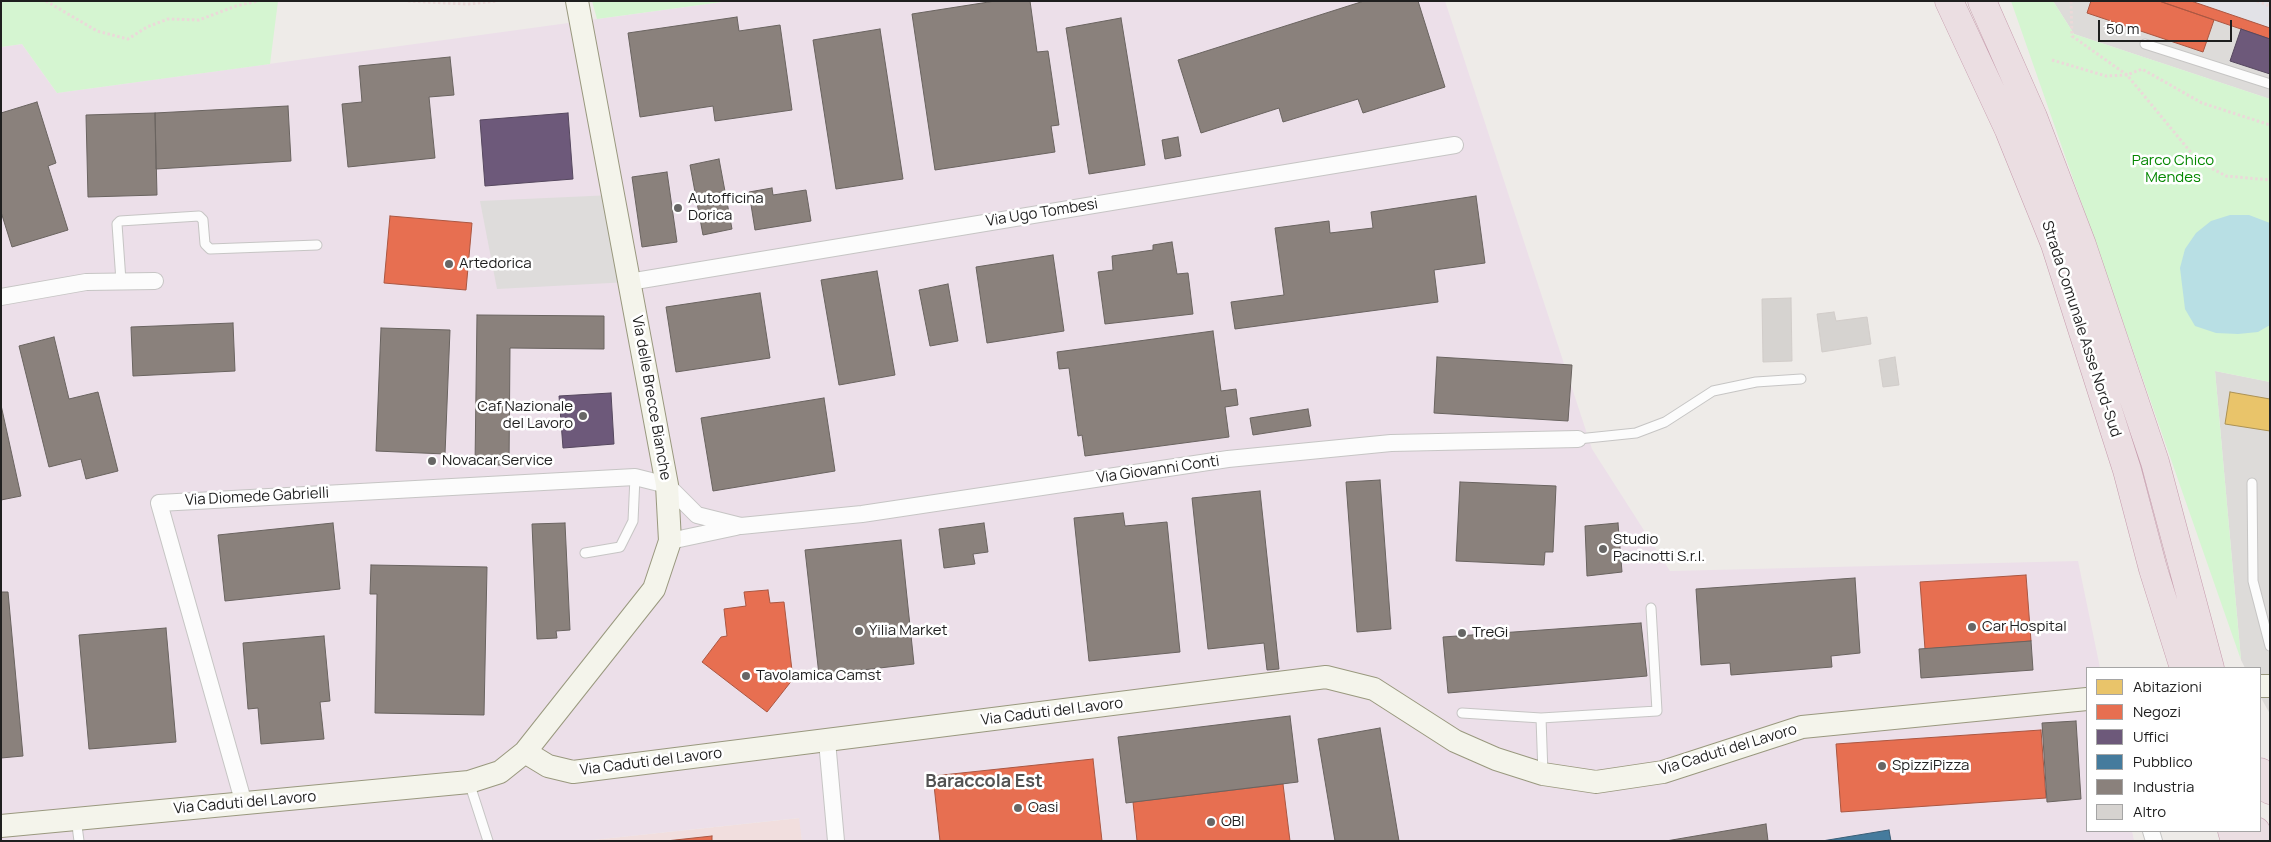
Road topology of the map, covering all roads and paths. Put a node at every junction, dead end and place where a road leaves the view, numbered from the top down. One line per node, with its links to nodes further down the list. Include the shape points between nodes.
1 (46, 1): 2 (path, via 97,31 128,39 168,19 199,20)
2 (258, 1)
3 (408, 1): 4 (path, via 467,4)
4 (497, 1)
5 (578, 1): 21 (street, Via delle Brecce Bianche)
6 (1949, 1): 33 (highway, Strada Comunale Asse Nord-Sud, via 2009,130 2055,244 2127,470)
7 (1982, 1): 34 (highway, Strada Comunale Asse Nord-Sud, via 2033,117 2082,245 2155,462)
8 (2071, 1): 13 (path, via 2072,36)
9 (2257, 1): 10 (path)
10 (2270, 6)
11 (2145, 44): 14 (lane)
12 (2052, 60): 13 (path, via 2106,76)
13 (2128, 76): 15 (path, via 2142,70 2202,103); 17 (path, via 2198,161 2226,176)
14 (2270, 84)
15 (2270, 124)
16 (1455, 145): 21 (street, Via Ugo Tombesi)
17 (2270, 180)
18 (317, 245): 19 (lane, via 210,249 204,244 202,220 198,216 120,221 117,224)
19 (121, 281): 20 (street); 22 (street, via 86,282)
20 (155, 281)
21 (630, 282): 27 (street, Via delle Brecce Bianche)
22 (1, 297)
23 (1800, 379): 24 (lane, via 1756,382 1713,391 1665,422 1636,433)
24 (1578, 439): 28 (street, Via Giovanni Conti, via 1391,443 1237,458 862,514)
25 (635, 477): 27 (street, Via Diomede Gabrielli); 30 (lane, via 633,521 620,547); 44 (street, Via Diomede Gabrielli, via 159,503)
26 (2252, 483): 32 (lane, via 2253,581)
27 (667, 485): 28 (street, Via Giovanni Conti, via 697,515); 29 (street, Via delle Brecce Bianche)
28 (741, 526): 29 (street, Via Giovanni Conti)
29 (670, 541): 39 (street, Via delle Brecce Bianche, via 654,590)
30 (585, 553)
31 (1650, 608): 37 (lane, via 1658,711)
32 (2270, 646)
33 (2184, 667)
34 (2210, 667)
35 (2086, 699): 40 (street, Via Caduti del Lavoro, via 1802,727 1663,772 1596,782)
36 (1462, 713): 37 (lane)
37 (1541, 718): 40 (lane)
38 (827, 741): 39 (street, Via Caduti del Lavoro, via 573,772 548,766); 40 (street, Via Caduti del Lavoro, via 1326,677 1374,689 1455,741); 49 (street)
39 (525, 752): 42 (street, Via Caduti del Lavoro, via 500,772)
40 (1543, 774)
41 (2261, 774): 43 (highway)
42 (469, 782): 44 (street, Via Caduti del Lavoro); 48 (lane)
43 (2270, 790)
44 (244, 804): 45 (street, Via Caduti del Lavoro)
45 (76, 818): 46 (street, Via Caduti del Lavoro); 47 (lane)
46 (1, 826)
47 (79, 841)
48 (488, 841)
49 (836, 841)

